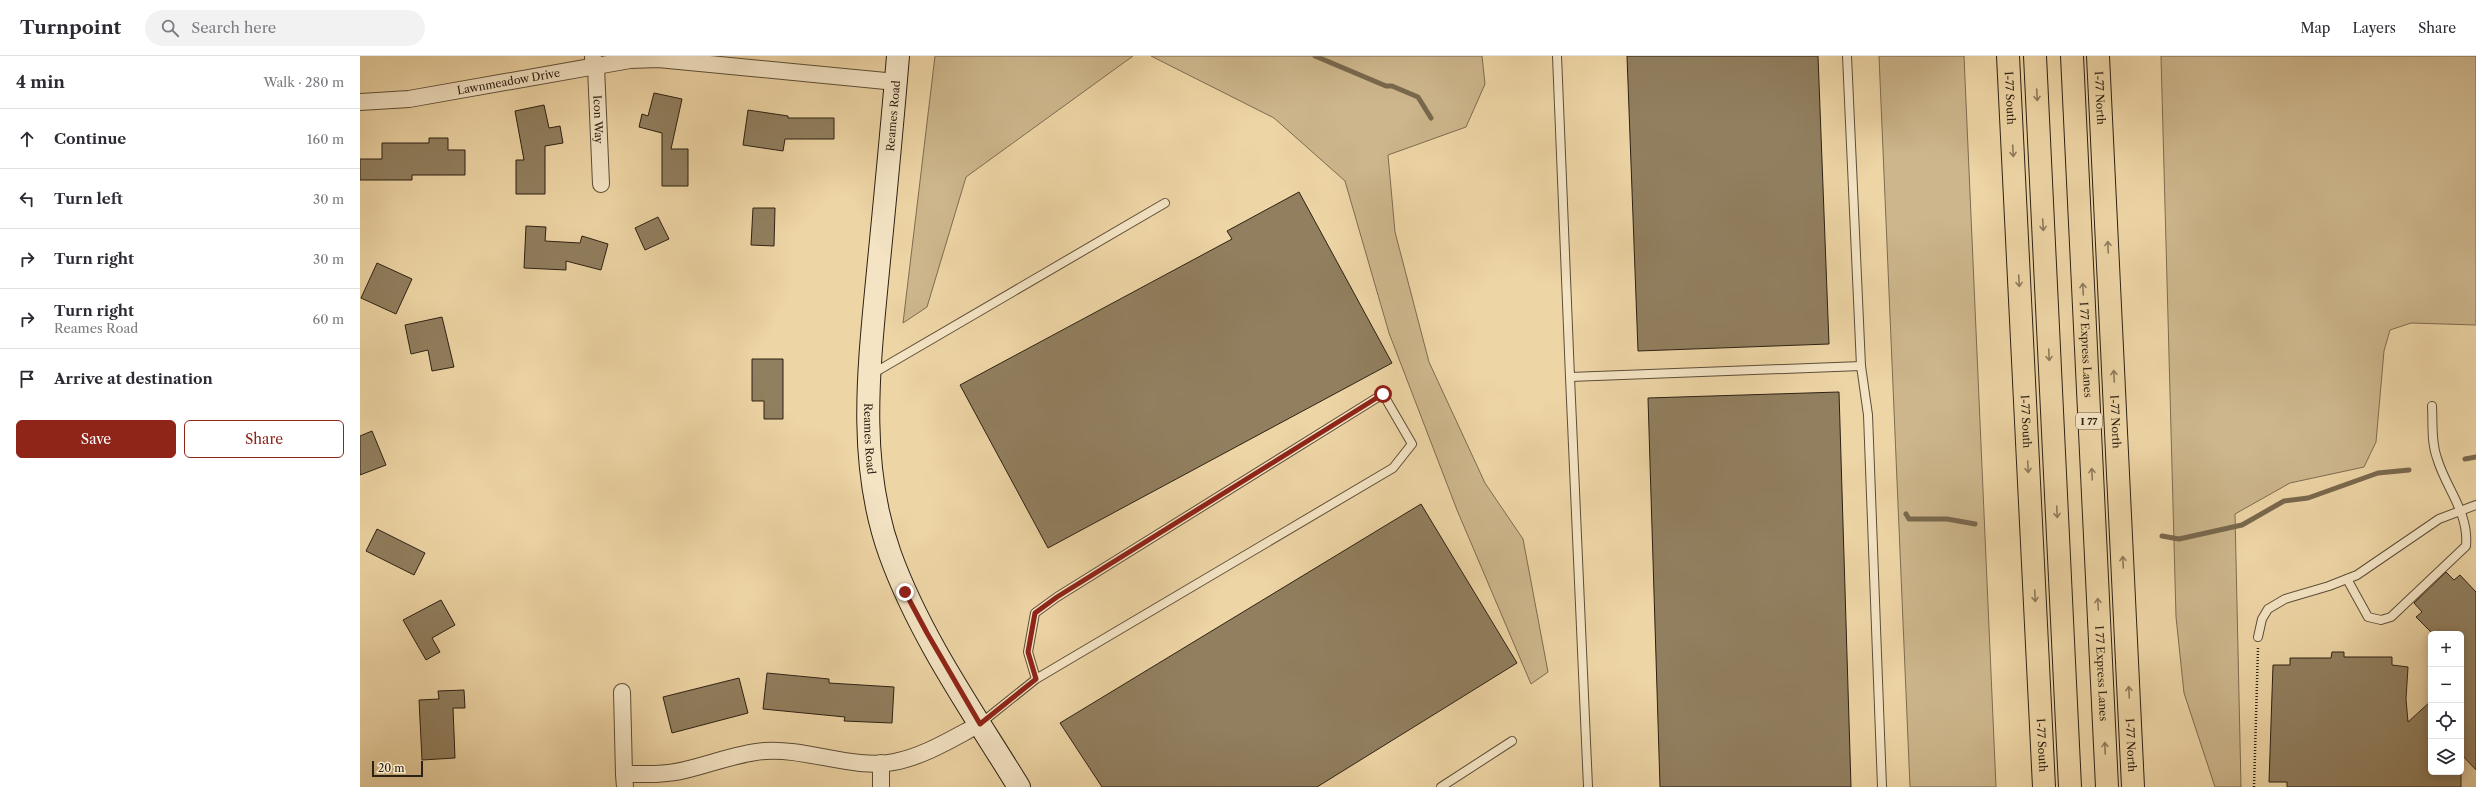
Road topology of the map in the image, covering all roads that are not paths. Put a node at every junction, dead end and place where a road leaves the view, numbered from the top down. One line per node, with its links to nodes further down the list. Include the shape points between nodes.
1 (898, 56): 9 (main road, Reames Road)
2 (1557, 56): 15 (lane)
3 (1847, 56): 13 (lane)
4 (2008, 56): 32 (highway, I-77 South, one-way to 32)
5 (2035, 56): 33 (highway, one-way to 33)
6 (2072, 56): 34 (highway, I 77 Express Lanes / I 77, one-way to 6)
7 (2098, 56): 35 (highway, I-77 North / I 77, one-way to 7)
8 (594, 61): 9 (street, Lawnmeadow Drive, via 658,59); 10 (street, Lawnmeadow Drive, via 409,99); 11 (street, Icon Way)
9 (896, 82): 14 (main road, Reames Road)
10 (360, 102)
11 (601, 184)
12 (1165, 203): 14 (lane)
13 (1861, 366): 15 (lane); 31 (lane, via 1868,415)
14 (870, 376): 23 (main road, Reames Road, via 868,445 875,498 890,552 905,592)
15 (1570, 378): 30 (lane)
16 (2432, 406): 18 (lane, via 2437,458)
17 (2476, 505): 18 (lane)
18 (2461, 511): 19 (lane, via 2438,519 2357,575); 19 (lane, via 2467,537 2466,546 2391,617 2381,620 2368,617)
19 (2347, 579): 20 (lane, via 2285,599 2268,609 2262,619)
20 (2258, 637)
21 (1036, 679): 21 (lane, via 1393,468 1412,444 1383,394 1035,613 1028,652); 23 (lane)
22 (622, 692): 26 (street)
23 (980, 724): 25 (street, via 919,755); 28 (main road, Reames Road)
24 (1512, 741): 29 (lane)
25 (881, 763): 26 (street, via 790,751 764,751 683,771); 27 (street)
26 (625, 780)
27 (881, 787)
28 (1019, 787)
29 (1440, 787)
30 (1588, 787)
31 (1882, 787)
32 (2044, 787)
33 (2070, 787)
34 (2107, 787)
35 (2133, 787)

